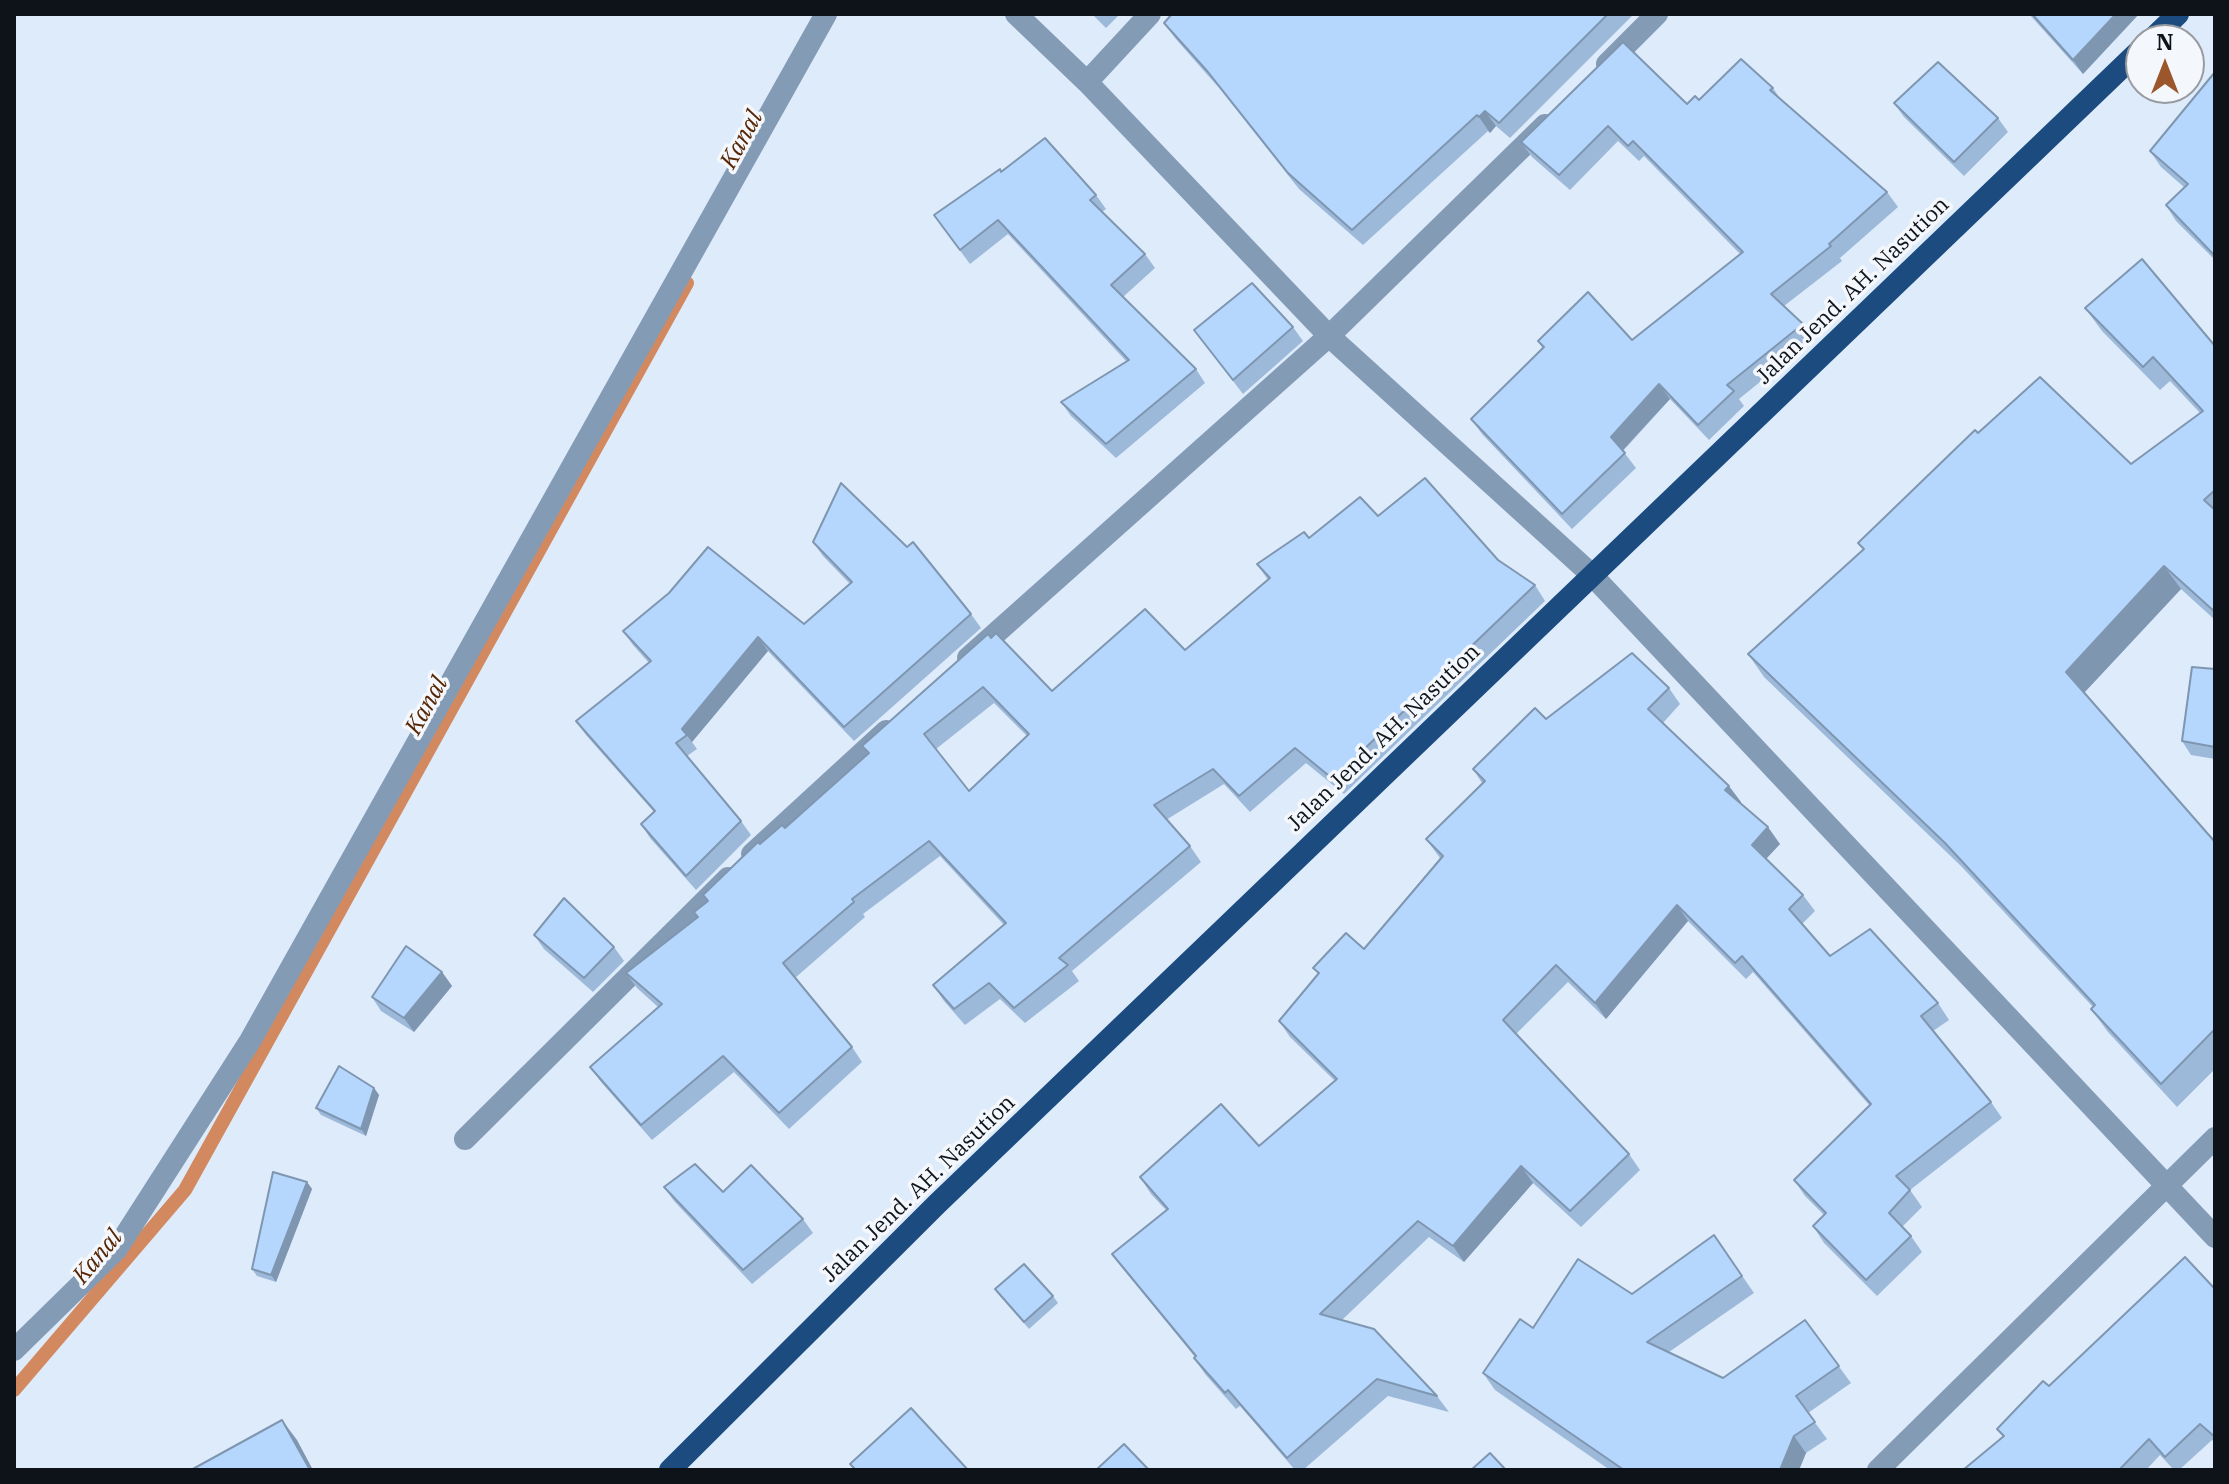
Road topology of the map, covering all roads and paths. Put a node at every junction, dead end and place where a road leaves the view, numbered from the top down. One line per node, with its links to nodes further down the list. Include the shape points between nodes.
1 (826, 14): 17 (street, via 250,1041 116,1250)
2 (1016, 14): 7 (street)
3 (1150, 14): 7 (street)
4 (1657, 14): 6 (street)
5 (2125, 64): 10 (highway, Jalan Jend. AH. Nasution)
6 (1596, 75)
7 (1087, 82): 9 (street)
8 (1563, 107): 9 (street)
9 (1329, 336): 10 (street); 11 (street)
10 (1591, 574): 15 (street); 18 (highway, Jalan Jend. AH. Nasution, via 937,1204)
11 (950, 674)
12 (903, 716): 14 (street, via 784,822)
13 (2215, 1138): 15 (street)
14 (465, 1139)
15 (2166, 1186): 16 (street); 19 (street)
16 (2215, 1237)
17 (14, 1350)
18 (670, 1470)
19 (1878, 1470)

